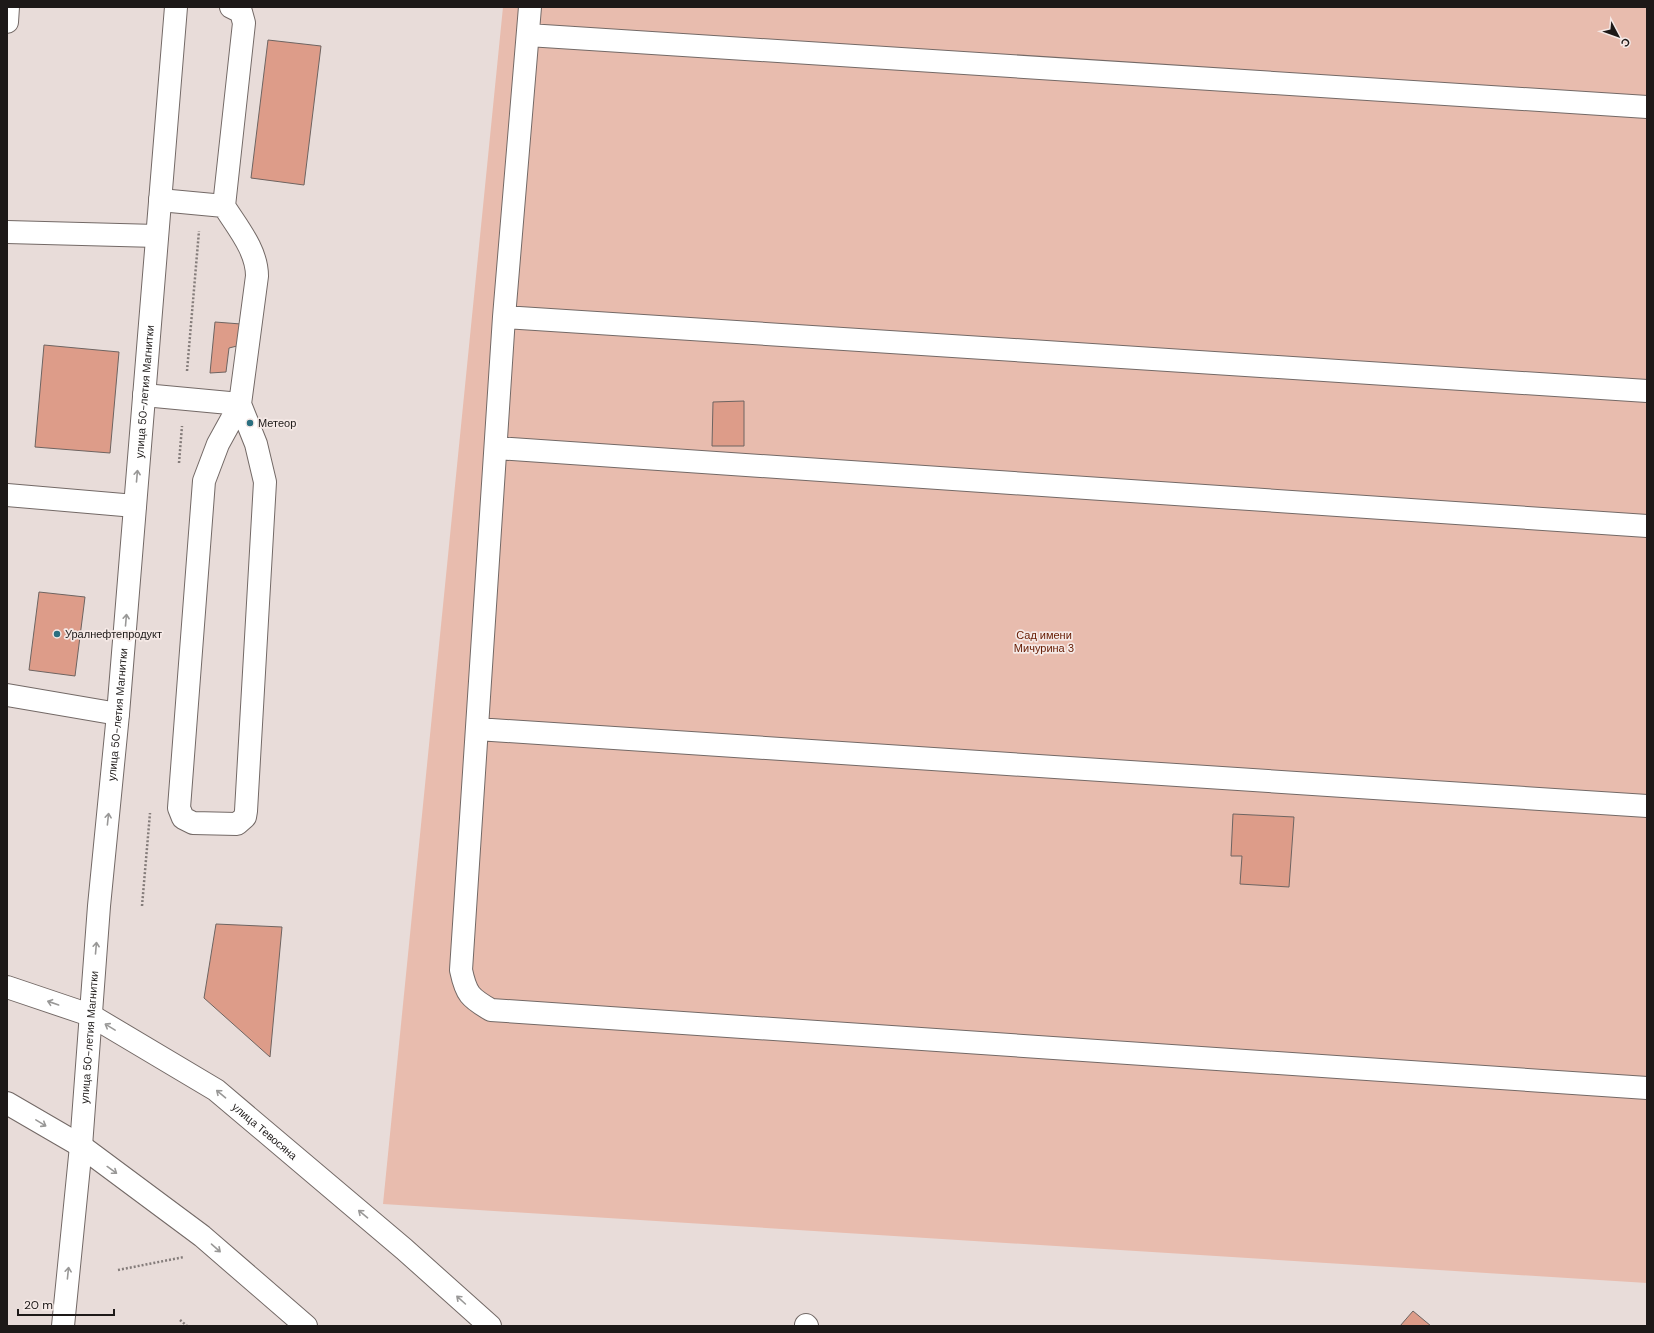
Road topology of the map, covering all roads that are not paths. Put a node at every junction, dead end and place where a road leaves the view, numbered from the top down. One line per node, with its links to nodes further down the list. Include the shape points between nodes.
1 (8, 7): 5 (main road)
2 (176, 7): 8 (main road, улица 50-летия Магнитки)
3 (231, 7): 9 (main road, via 241,12 244,23)
4 (530, 7): 6 (main road)
5 (7, 22)
6 (528, 35): 7 (main road); 12 (main road)
7 (1647, 107)
8 (160, 200): 9 (main road); 11 (main road, улица 50-летия Магнитки)
9 (224, 206): 15 (main road, via 255,256 257,266)
10 (7, 232): 11 (main road)
11 (157, 236): 14 (main road, улица 50-летия Магнитки)
12 (504, 317): 13 (main road); 16 (main road)
13 (1647, 391)
14 (144, 395): 15 (main road); 18 (main road, улица 50-летия Магнитки, one-way to 14)
15 (240, 404): 15 (main road, via 256,444 265,482 246,811 242,821 237,824 193,823 183,818 179,808 204,481 218,444)
16 (496, 448): 19 (main road); 22 (main road)
17 (7, 495): 18 (main road)
18 (135, 506): 21 (main road, улица 50-летия Магнитки, one-way to 18)
19 (1647, 526)
20 (7, 695): 21 (main road)
21 (118, 714): 25 (main road, улица 50-летия Магнитки, one-way to 21)
22 (477, 729): 23 (main road); 26 (main road, via 461,970 464,987 474,1000 491,1010)
23 (1647, 806)
24 (7, 987): 25 (main road, улица Тевосяна, one-way to 24)
25 (90, 1015): 28 (main road, улица 50-летия Магнитки); 31 (main road, улица Тевосяна, one-way to 25, via 404,1249 216,1090)
26 (1647, 1088)
27 (7, 1103): 28 (main road, one-way to 28)
28 (81, 1146): 29 (main road, улица 50-летия Магнитки, one-way to 28); 30 (main road, one-way to 30, via 202,1236)
29 (63, 1326)
30 (306, 1326)
31 (490, 1326)

